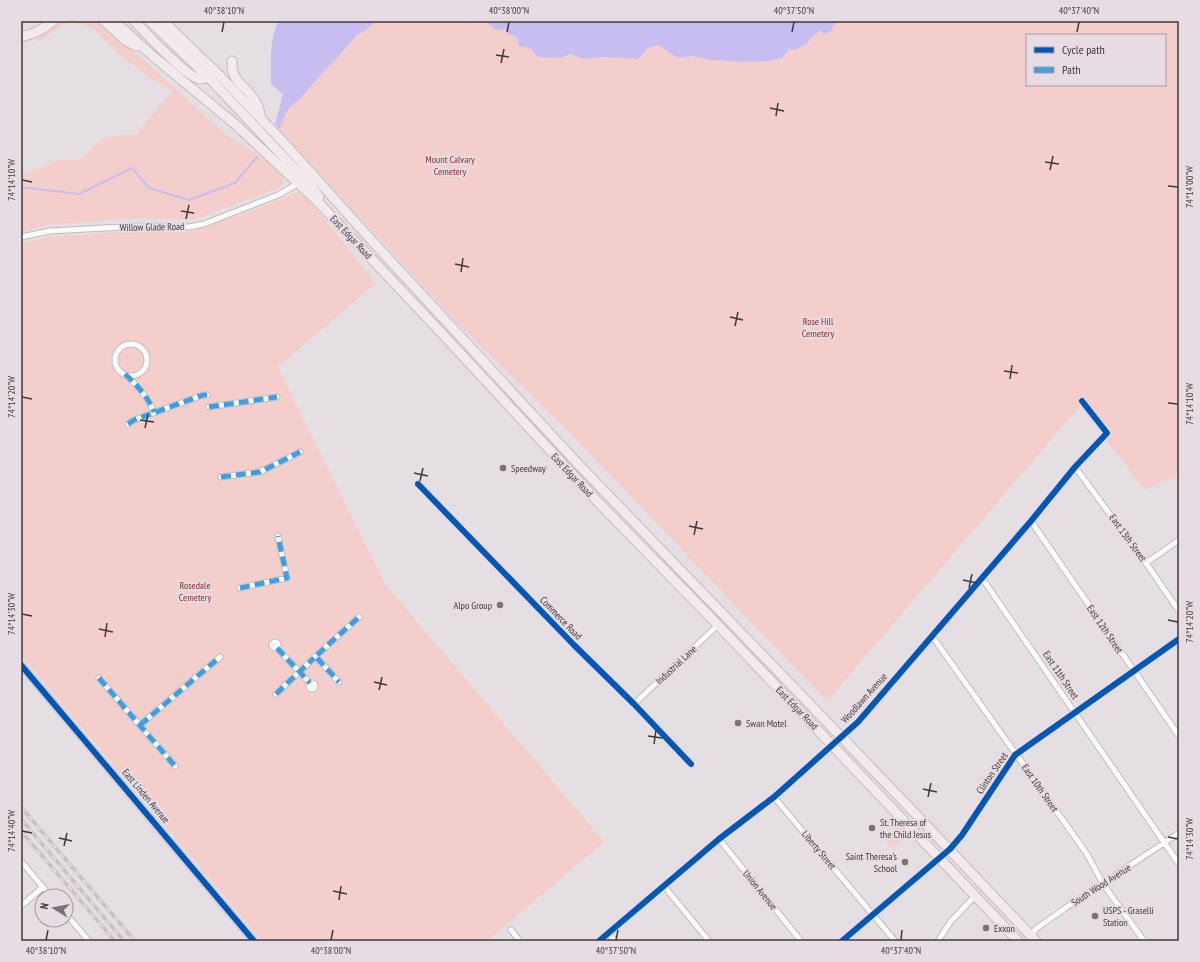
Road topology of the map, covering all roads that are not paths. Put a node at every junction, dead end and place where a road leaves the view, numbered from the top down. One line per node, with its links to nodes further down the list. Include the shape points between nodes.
1 (46, 21): 2 (highway, via 21,37 36,33)
2 (53, 21)
3 (104, 21): 10 (highway, via 124,39)
4 (114, 21): 10 (highway, East Edgar Road)
5 (127, 21): 9 (highway)
6 (134, 21): 9 (highway)
7 (150, 21): 12 (highway)
8 (163, 21): 12 (highway, East Edgar Road)
9 (160, 47): 12 (highway, via 193,76 200,79)
10 (154, 56): 14 (highway, East Edgar Road)
11 (232, 61): 13 (highway, via 234,75 255,100)
12 (212, 75): 13 (highway, East Edgar Road); 15 (highway, via 310,185)
13 (262, 121): 52 (highway, East Edgar Road, via 580,466)
14 (299, 183): 15 (highway, East Edgar Road); 16 (street, Willow Glade Road, via 278,195 204,224 50,230)
15 (337, 223): 36 (highway, East Edgar Road, via 598,502)
16 (21, 238)
17 (125, 374): 17 (street, via 137,375 146,366 143,348 125,345 116,353 116,366); 22 (street, via 144,394)
18 (207, 395): 22 (street)
19 (277, 397): 21 (street)
20 (1082, 401): 25 (street, Woodlawn Avenue, via 1107,433)
21 (209, 407)
22 (154, 412): 23 (street)
23 (128, 424)
24 (300, 452): 26 (street, via 260,472)
25 (1075, 467): 28 (street, Woodlawn Avenue); 31 (street, East 13th Street)
26 (221, 477)
27 (418, 484): 49 (street, Commerce Road, via 568,640)
28 (1031, 521): 32 (street, Woodlawn Avenue); 43 (street, East 12th Street)
29 (278, 536): 33 (street, via 287,578)
30 (1179, 540): 31 (street)
31 (1146, 563): 34 (street, East 13th Street)
32 (982, 578): 37 (street, Woodlawn Avenue); 50 (street, East 11th Street)
33 (240, 588)
34 (1179, 611)
35 (359, 617): 41 (street)
36 (718, 625): 49 (street, Industrial Lane); 54 (highway, East Edgar Road)
37 (932, 636): 52 (street, Woodlawn Avenue, via 858,722); 55 (street, East 10th Street)
38 (1179, 639): 43 (street, Clinton Street)
39 (277, 648): 44 (street)
40 (220, 657): 51 (street)
41 (316, 657): 44 (street); 46 (street)
42 (21, 665): 77 (street, East Linden Avenue)
43 (1134, 671): 50 (street, Clinton Street); 53 (street, East 12th Street)
44 (299, 672): 47 (street); 48 (street)
45 (99, 678): 51 (street)
46 (339, 682)
47 (310, 684)
48 (276, 694)
49 (634, 704): 56 (street, Commerce Road)
50 (1075, 713): 55 (street, Clinton Street); 61 (street, East 11th Street)
51 (140, 725): 57 (street)
52 (842, 736): 54 (street, Woodlawn Avenue); 62 (highway, East Edgar Road)
53 (1179, 736)
54 (832, 745): 58 (street, Woodlawn Avenue); 63 (highway, East Edgar Road)
55 (1016, 754): 62 (street, Clinton Street); 66 (street, East 10th Street, via 1087,854)
56 (691, 764)
57 (175, 766)
58 (774, 797): 60 (street, Woodlawn Avenue); 71 (street, Liberty Street)
59 (1179, 833): 61 (street, South Wood Avenue)
60 (719, 839): 67 (street, Woodlawn Avenue); 82 (street, Union Avenue)
61 (1164, 843): 65 (street, East 11th Street); 66 (street, South Wood Avenue)
62 (950, 849): 63 (street, Clinton Street); 75 (highway)
63 (940, 858): 69 (highway, East Edgar Road); 71 (street, Clinton Street)
64 (21, 862): 68 (street)
65 (1179, 864)
66 (1103, 884): 75 (street, South Wood Avenue, via 1037,928); 87 (street, East 10th Street)
67 (664, 886): 74 (street, Woodlawn Avenue); 81 (street)
68 (43, 887): 70 (street)
69 (975, 896): 85 (street, via 951,921); 86 (highway, East Edgar Road)
70 (21, 906)
71 (874, 914): 83 (street, Clinton Street); 84 (street, Liberty Street)
72 (74, 924): 76 (street)
73 (511, 930): 78 (street)
74 (608, 933): 79 (street, Woodlawn Avenue); 80 (street)
75 (1031, 939)
76 (88, 941)
77 (254, 941)
78 (520, 941)
79 (599, 941)
80 (615, 941)
81 (709, 941)
82 (801, 941)
83 (842, 941)
84 (895, 941)
85 (938, 941)
86 (1018, 941)
87 (1144, 941)

